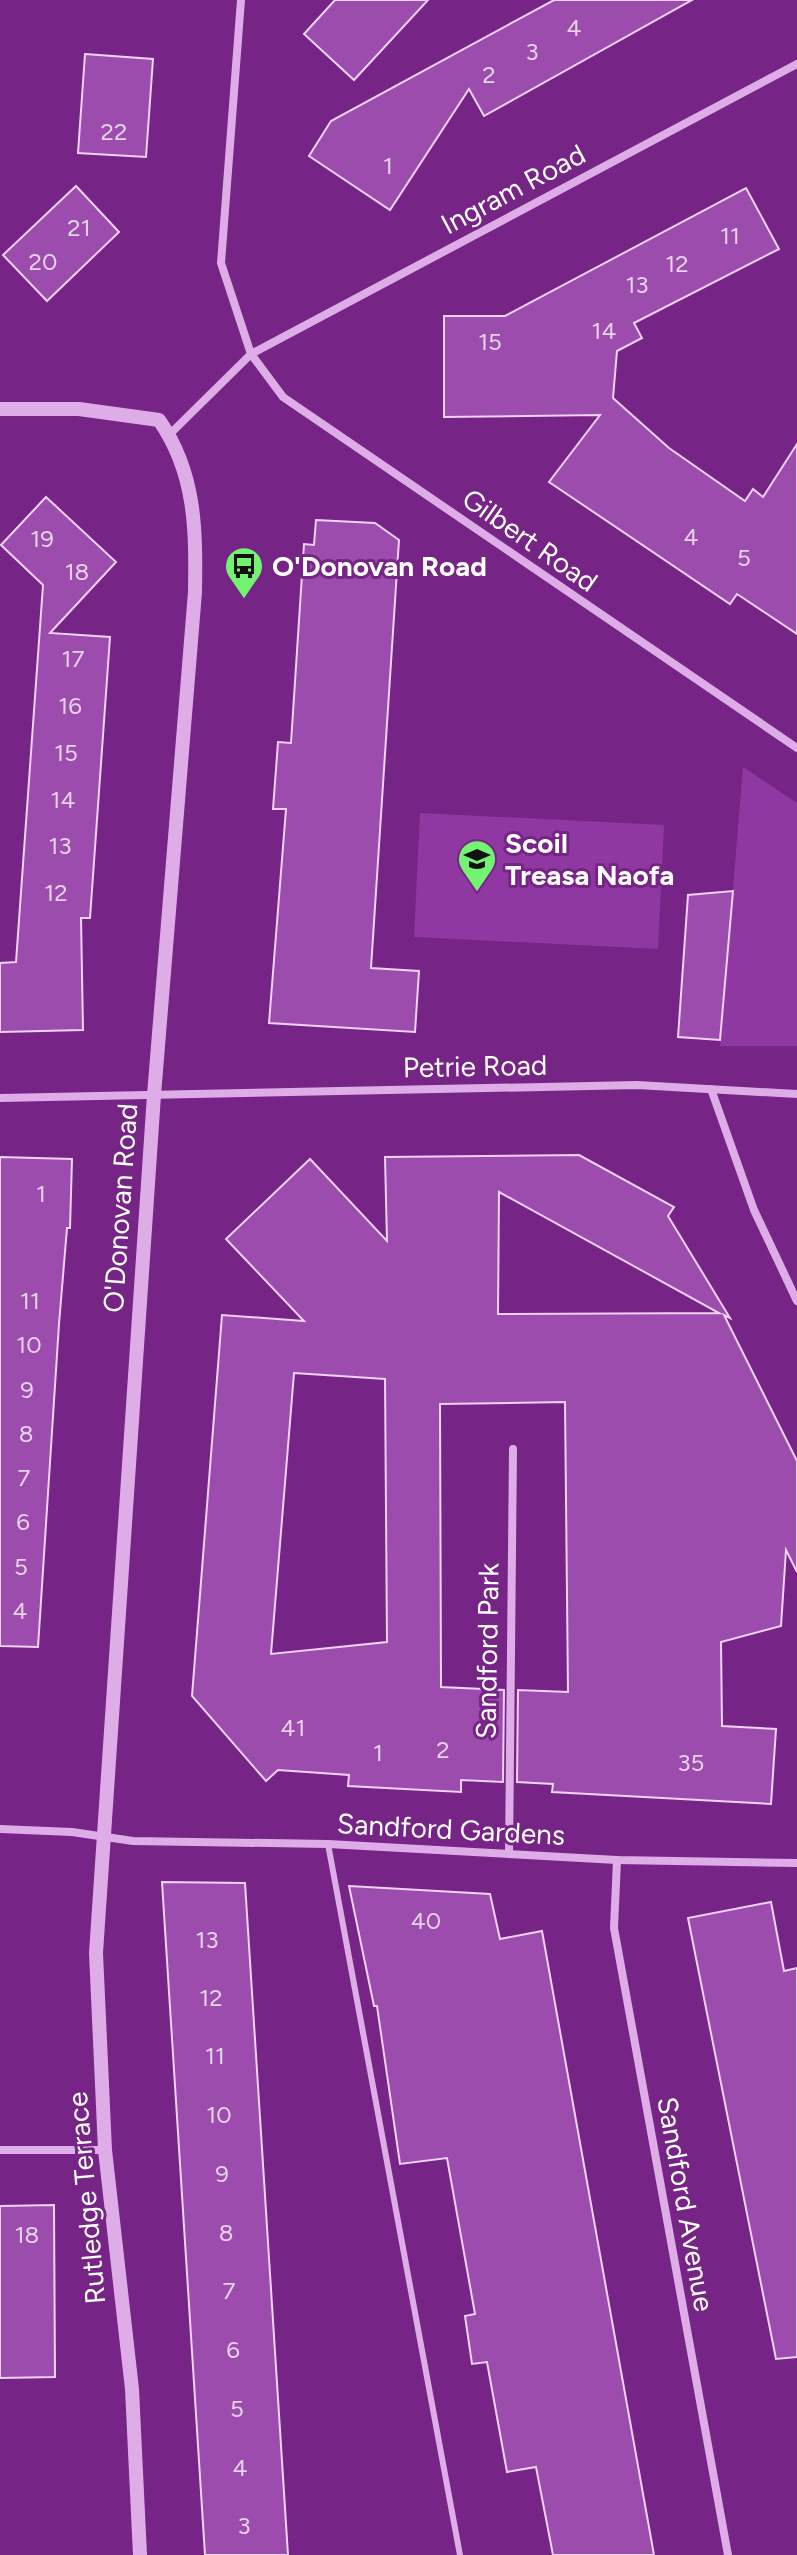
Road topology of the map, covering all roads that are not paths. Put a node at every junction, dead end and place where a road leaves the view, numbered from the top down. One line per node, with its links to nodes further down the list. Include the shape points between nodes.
1 (241, 0): 3 (street, via 221,263)
2 (797, 64): 3 (street, Ingram Road)
3 (251, 354): 5 (street, Ingram Road); 6 (street, Gilbert Road, via 283,397)
4 (0, 409): 5 (street, via 79,409 159,420)
5 (169, 435): 9 (street, O'Donovan Road, via 190,484 195,592)
6 (797, 748)
7 (711, 1089): 8 (street, Petrie Road); 9 (street, Petrie Road, via 637,1085); 11 (street, via 754,1210)
8 (797, 1094)
9 (154, 1095): 10 (street, Petrie Road); 14 (street, O'Donovan Road)
10 (0, 1098)
11 (797, 1301)
12 (513, 1449): 16 (street, Sandford Park)
13 (0, 1829): 14 (street, Sandford Gardens)
14 (102, 1837): 15 (street, Sandford Gardens); 20 (street, Rutledge Terrace, via 96,1953)
15 (328, 1844): 16 (street, Sandford Gardens); 22 (lane)
16 (509, 1854): 17 (street, Sandford Gardens)
17 (617, 1860): 18 (street, Sandford Gardens); 23 (street, Sandford Avenue, via 614,1928)
18 (797, 1863)
19 (0, 2150): 20 (street)
20 (105, 2150): 21 (street, Rutledge Terrace, via 132,2389)
21 (140, 2555)
22 (460, 2555)
23 (728, 2555)

